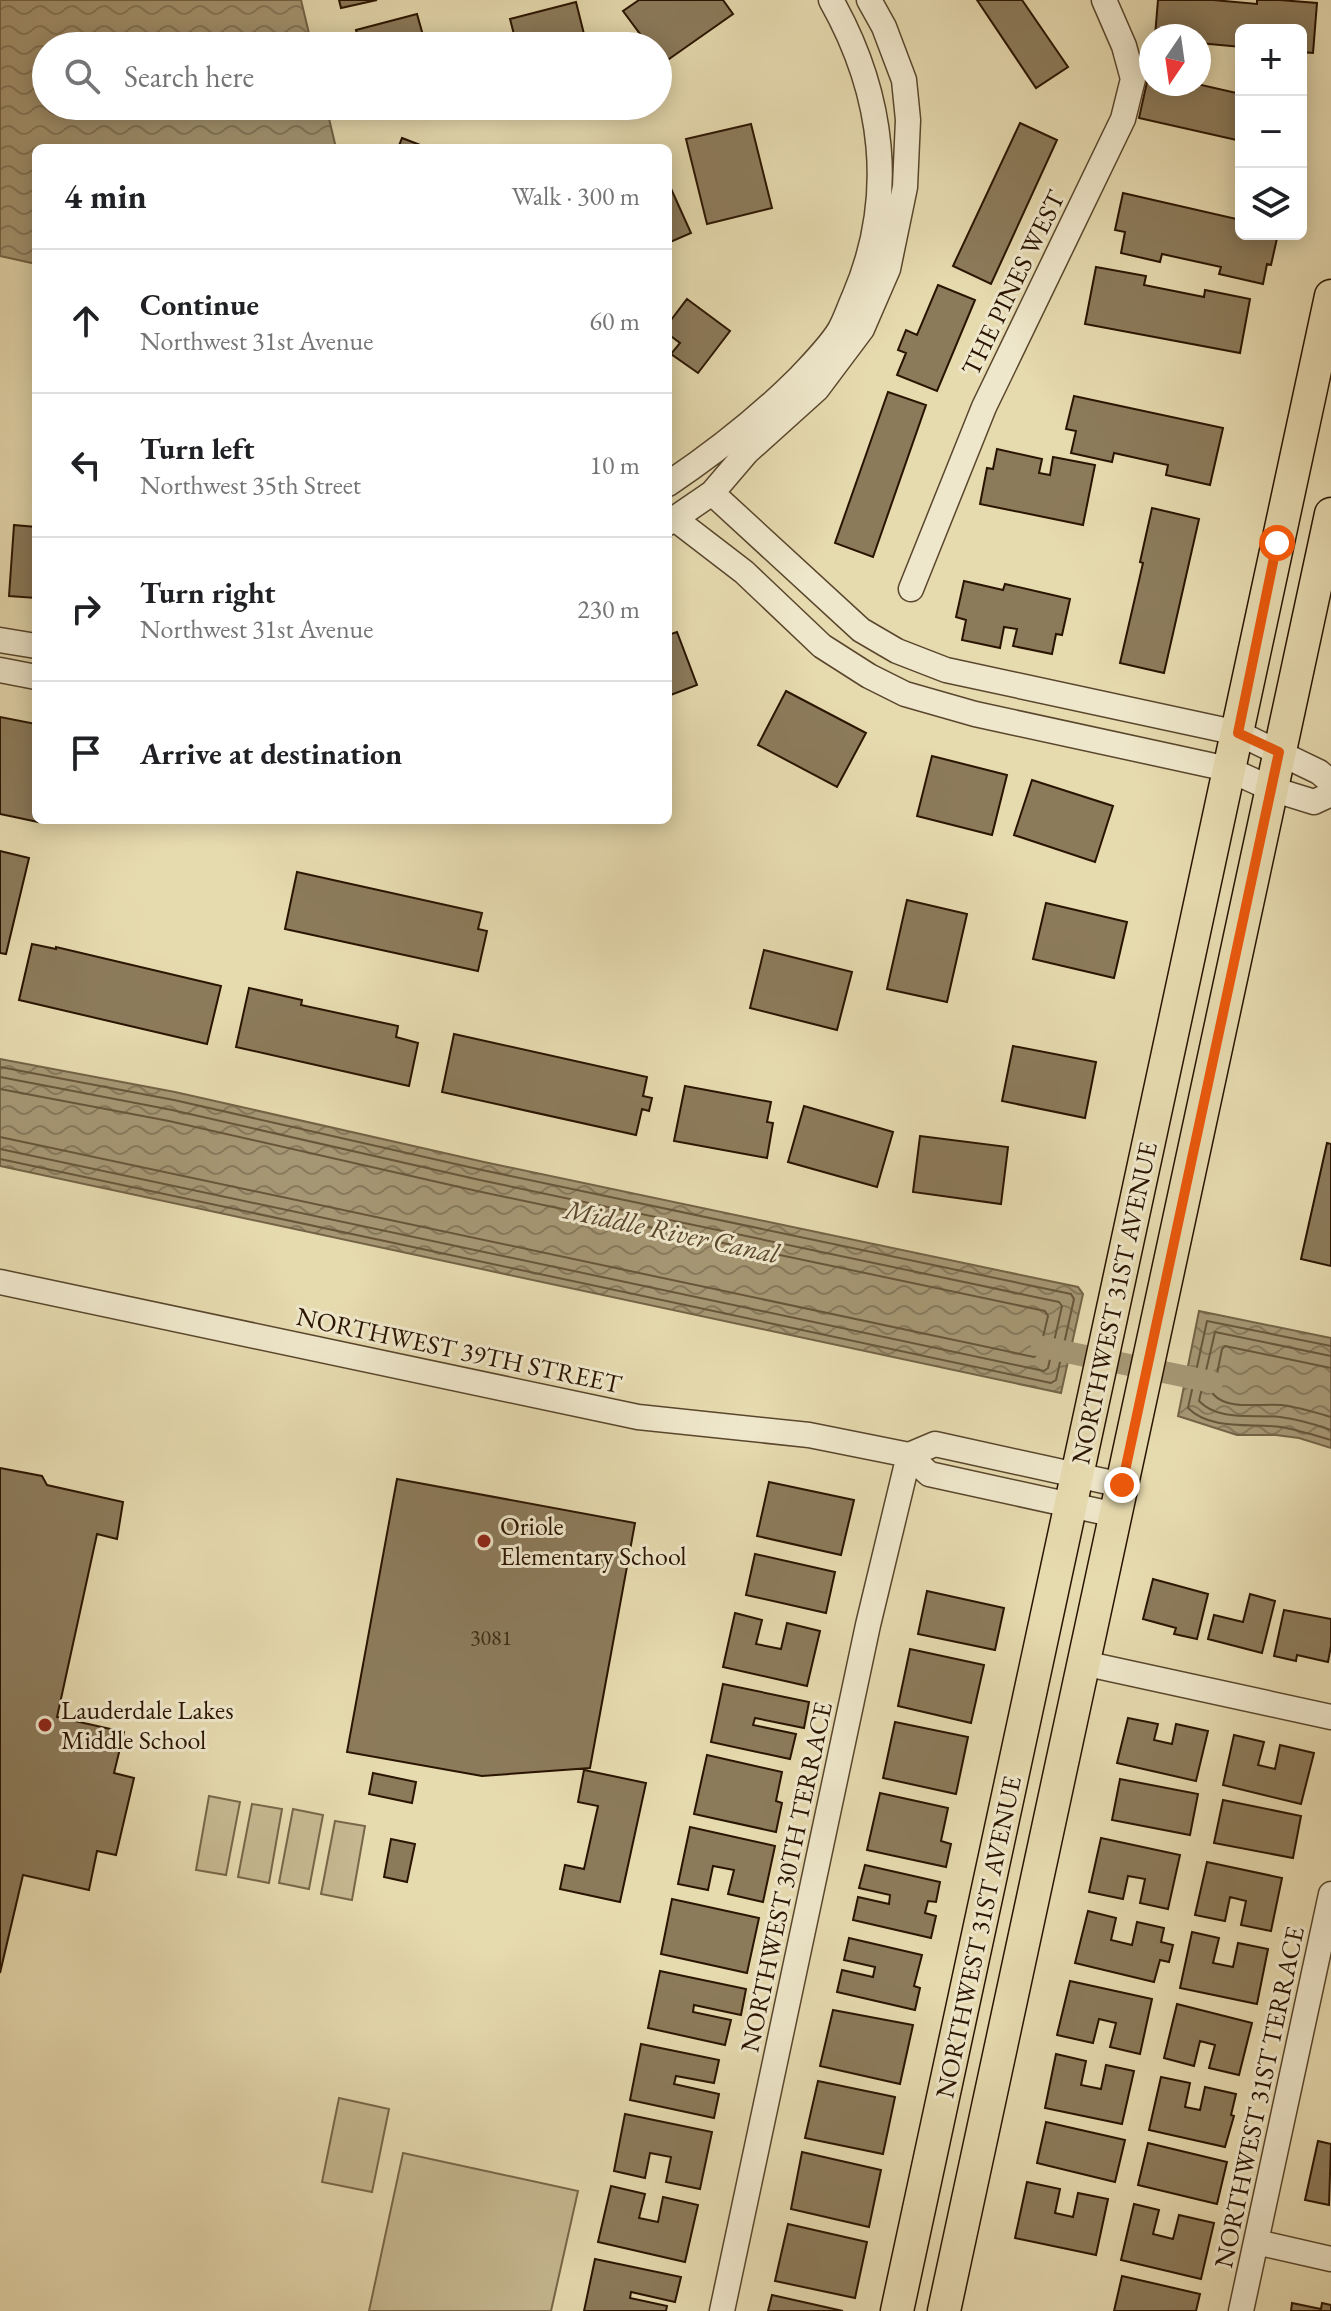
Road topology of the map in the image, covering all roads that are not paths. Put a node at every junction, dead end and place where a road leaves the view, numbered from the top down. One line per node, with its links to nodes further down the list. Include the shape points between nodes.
1 (831, 0): 5 (street, via 860,66 880,146 880,192 862,279 839,331 812,364 719,451)
2 (869, 0): 6 (street, via 904,80 908,120 905,187 888,269 862,329 817,389 747,452)
3 (1104, 0): 10 (street, THE PINES WEST, via 1133,79 1123,119 984,407)
4 (1331, 296): 15 (main road, NORTHWEST 31ST AVENUE)
5 (672, 481)
6 (712, 493): 8 (street); 15 (street, via 861,630 897,651 946,670)
7 (1331, 514): 16 (main road, NORTHWEST 31ST AVENUE)
8 (672, 520)
9 (672, 522): 17 (street, via 744,572 822,646 905,694)
10 (911, 589)
11 (0, 640): 12 (street)
12 (32, 645)
13 (0, 670): 14 (street)
14 (32, 676)
15 (1238, 733): 16 (street); 17 (main road, NORTHWEST 31ST AVENUE)
16 (1279, 752): 18 (street); 19 (main road, NORTHWEST 31ST AVENUE)
17 (1228, 769): 19 (street); 23 (main road, NORTHWEST 31ST AVENUE)
18 (1331, 782)
19 (1272, 789): 20 (street, via 1314,802); 24 (main road, NORTHWEST 31ST AVENUE)
20 (1331, 794)
21 (0, 1282): 22 (street, NORTHWEST 39TH STREET, via 638,1417 809,1435)
22 (909, 1455): 23 (street, NORTHWEST 39TH STREET, via 935,1444); 31 (street, NORTHWEST 30TH TERRACE)
23 (1074, 1490): 24 (street, NORTHWEST 39TH STREET); 32 (main road, NORTHWEST 31ST AVENUE)
24 (1119, 1500): 25 (main road, NORTHWEST 31ST AVENUE)
25 (1083, 1663): 26 (street); 33 (main road, NORTHWEST 31ST AVENUE)
26 (1331, 1717)
27 (1331, 1894): 28 (street, NORTHWEST 31ST TERRACE)
28 (1321, 1988): 29 (street, NORTHWEST 31ST TERRACE)
29 (1256, 2242): 30 (street); 34 (street, NORTHWEST 31ST TERRACE)
30 (1331, 2259)
31 (722, 2311)
32 (897, 2311)
33 (944, 2311)
34 (1241, 2311)

